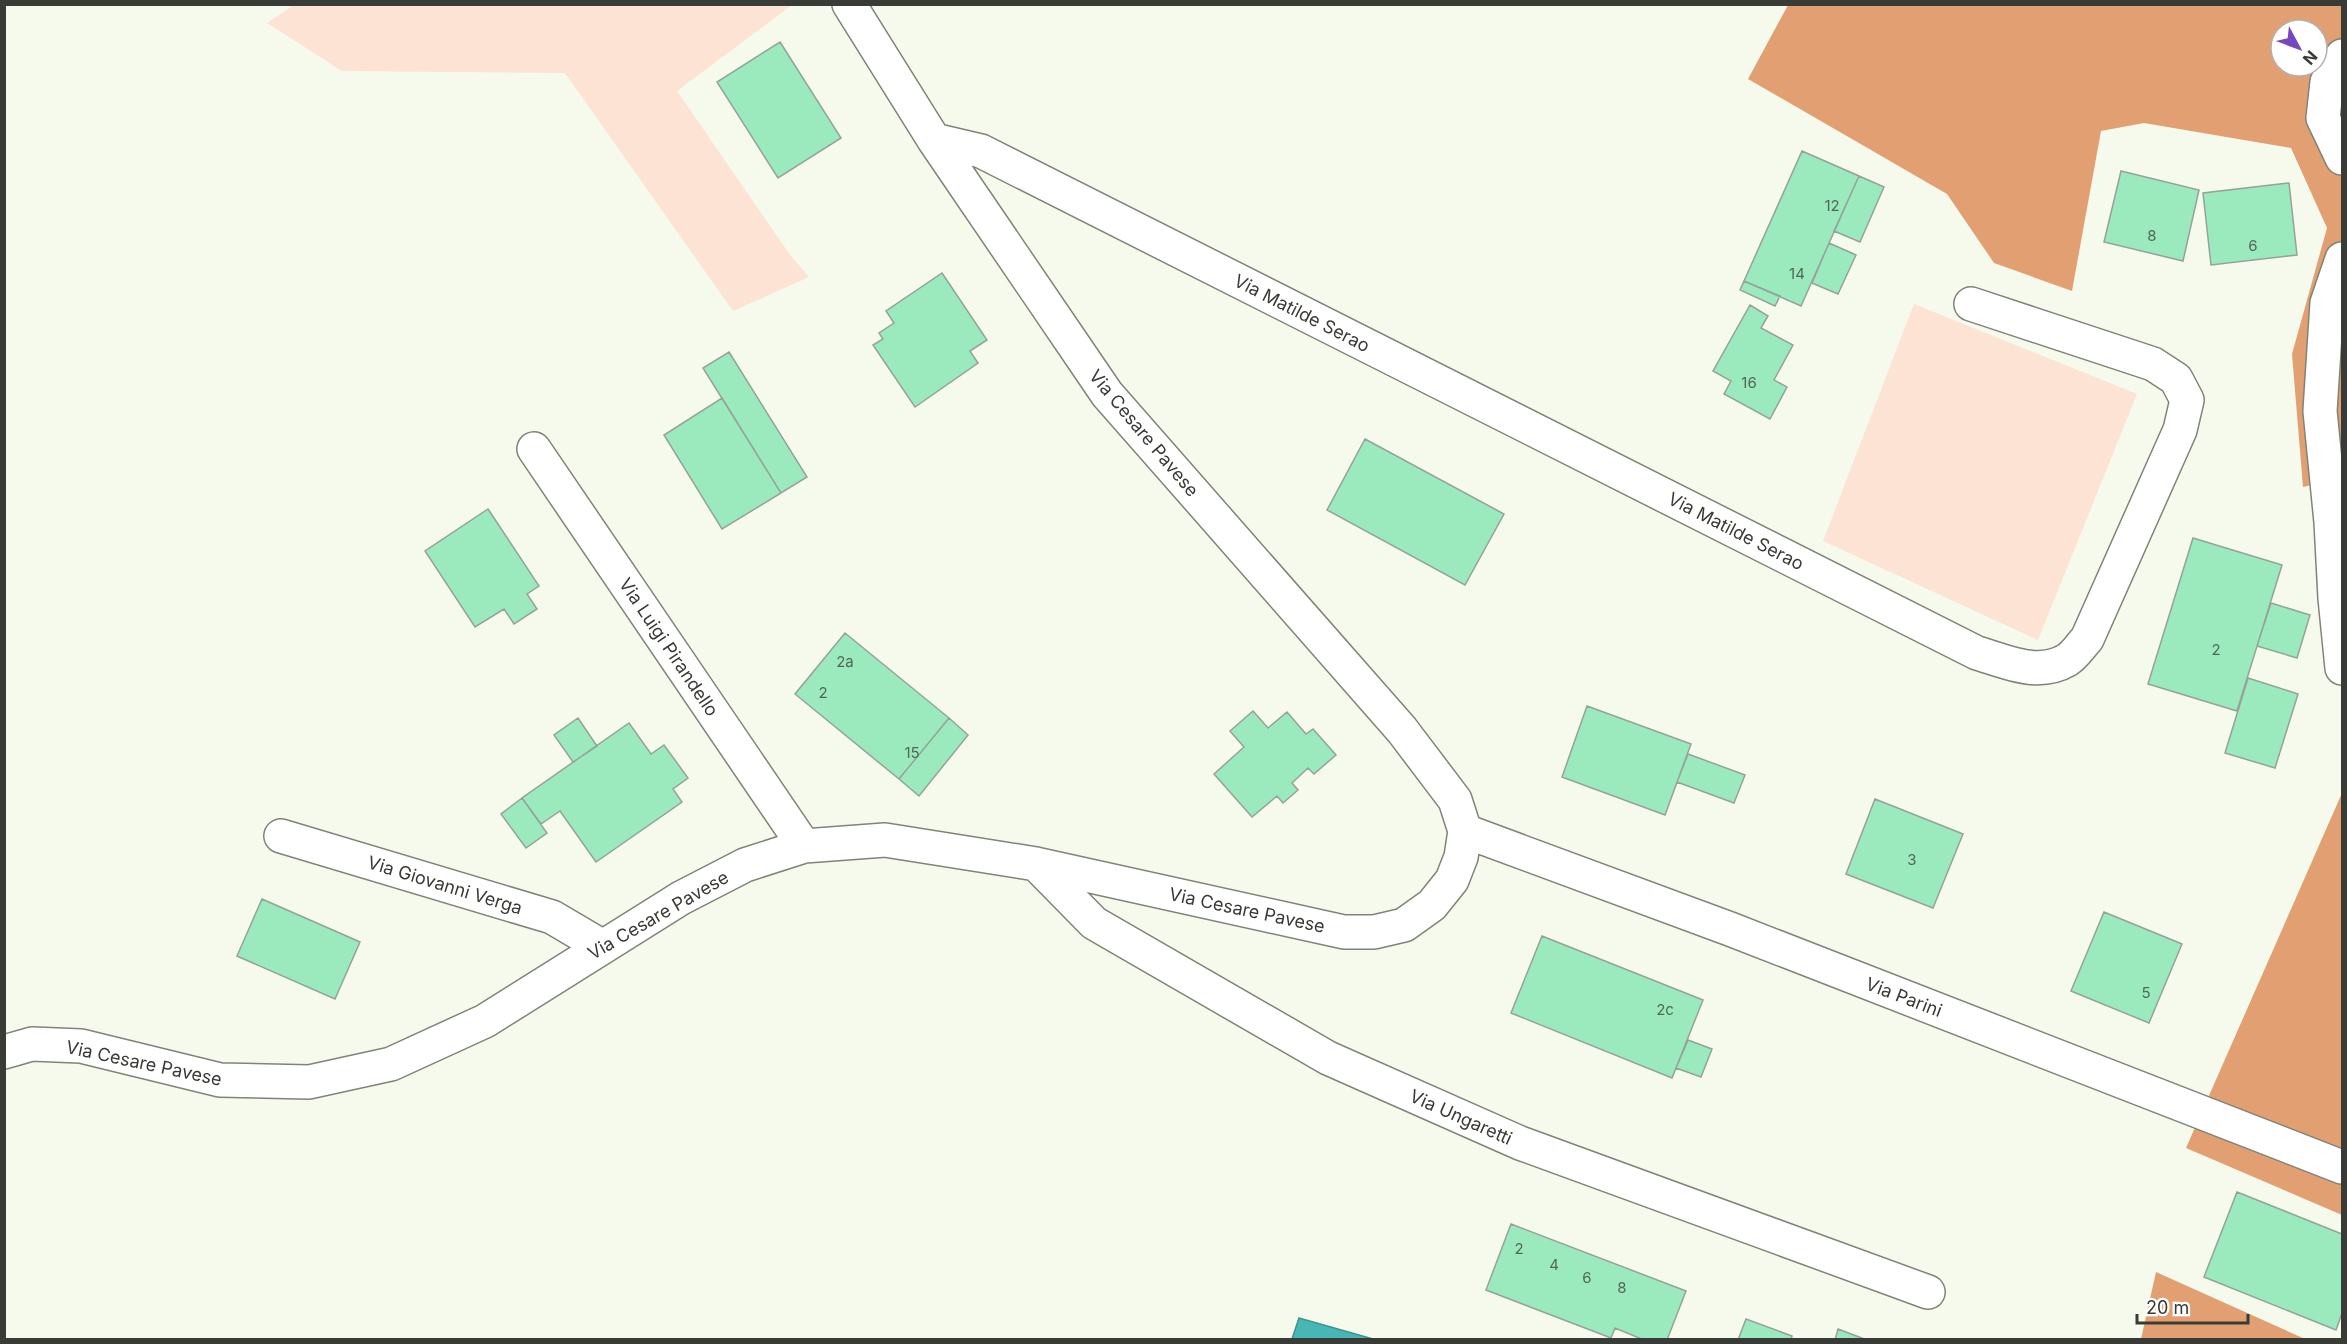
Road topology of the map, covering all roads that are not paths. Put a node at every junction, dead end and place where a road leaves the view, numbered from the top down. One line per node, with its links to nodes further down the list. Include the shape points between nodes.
1 (849, 4): 3 (street, Via Cesare Pavese)
2 (2343, 56): 4 (street, via 2327,82 2323,118)
3 (934, 140): 6 (street, Via Matilde Serao, via 981,151 1977,653 2021,667 2045,669 2069,659 2086,639 2180,430 2187,400 2176,379 2153,364); 9 (street, Via Cesare Pavese, via 1107,394 1402,730 1455,800)
4 (2343, 158)
5 (2343, 259): 8 (street, via 2327,303 2320,411)
6 (1971, 304)
7 (534, 449): 11 (street, Via Luigi Pirandello)
8 (2343, 668)
9 (1465, 831): 12 (street, Via Cesare Pavese, via 1452,880 1432,905 1404,925 1374,932 1344,932); 15 (street, Via Parini, via 1730,929)
10 (281, 836): 13 (street, Via Giovanni Verga, via 552,917)
11 (804, 846): 12 (street, Via Cesare Pavese, via 885,840); 13 (street, Via Cesare Pavese, via 745,865 681,898)
12 (1036, 864): 16 (street, Via Ungaretti, via 1094,923 1328,1058 1520,1143)
13 (603, 947): 14 (street, Via Cesare Pavese, via 485,1021 391,1064 309,1082 220,1080 81,1046 32,1044)
14 (4, 1052)
15 (2343, 1167)
16 (1928, 1292)

